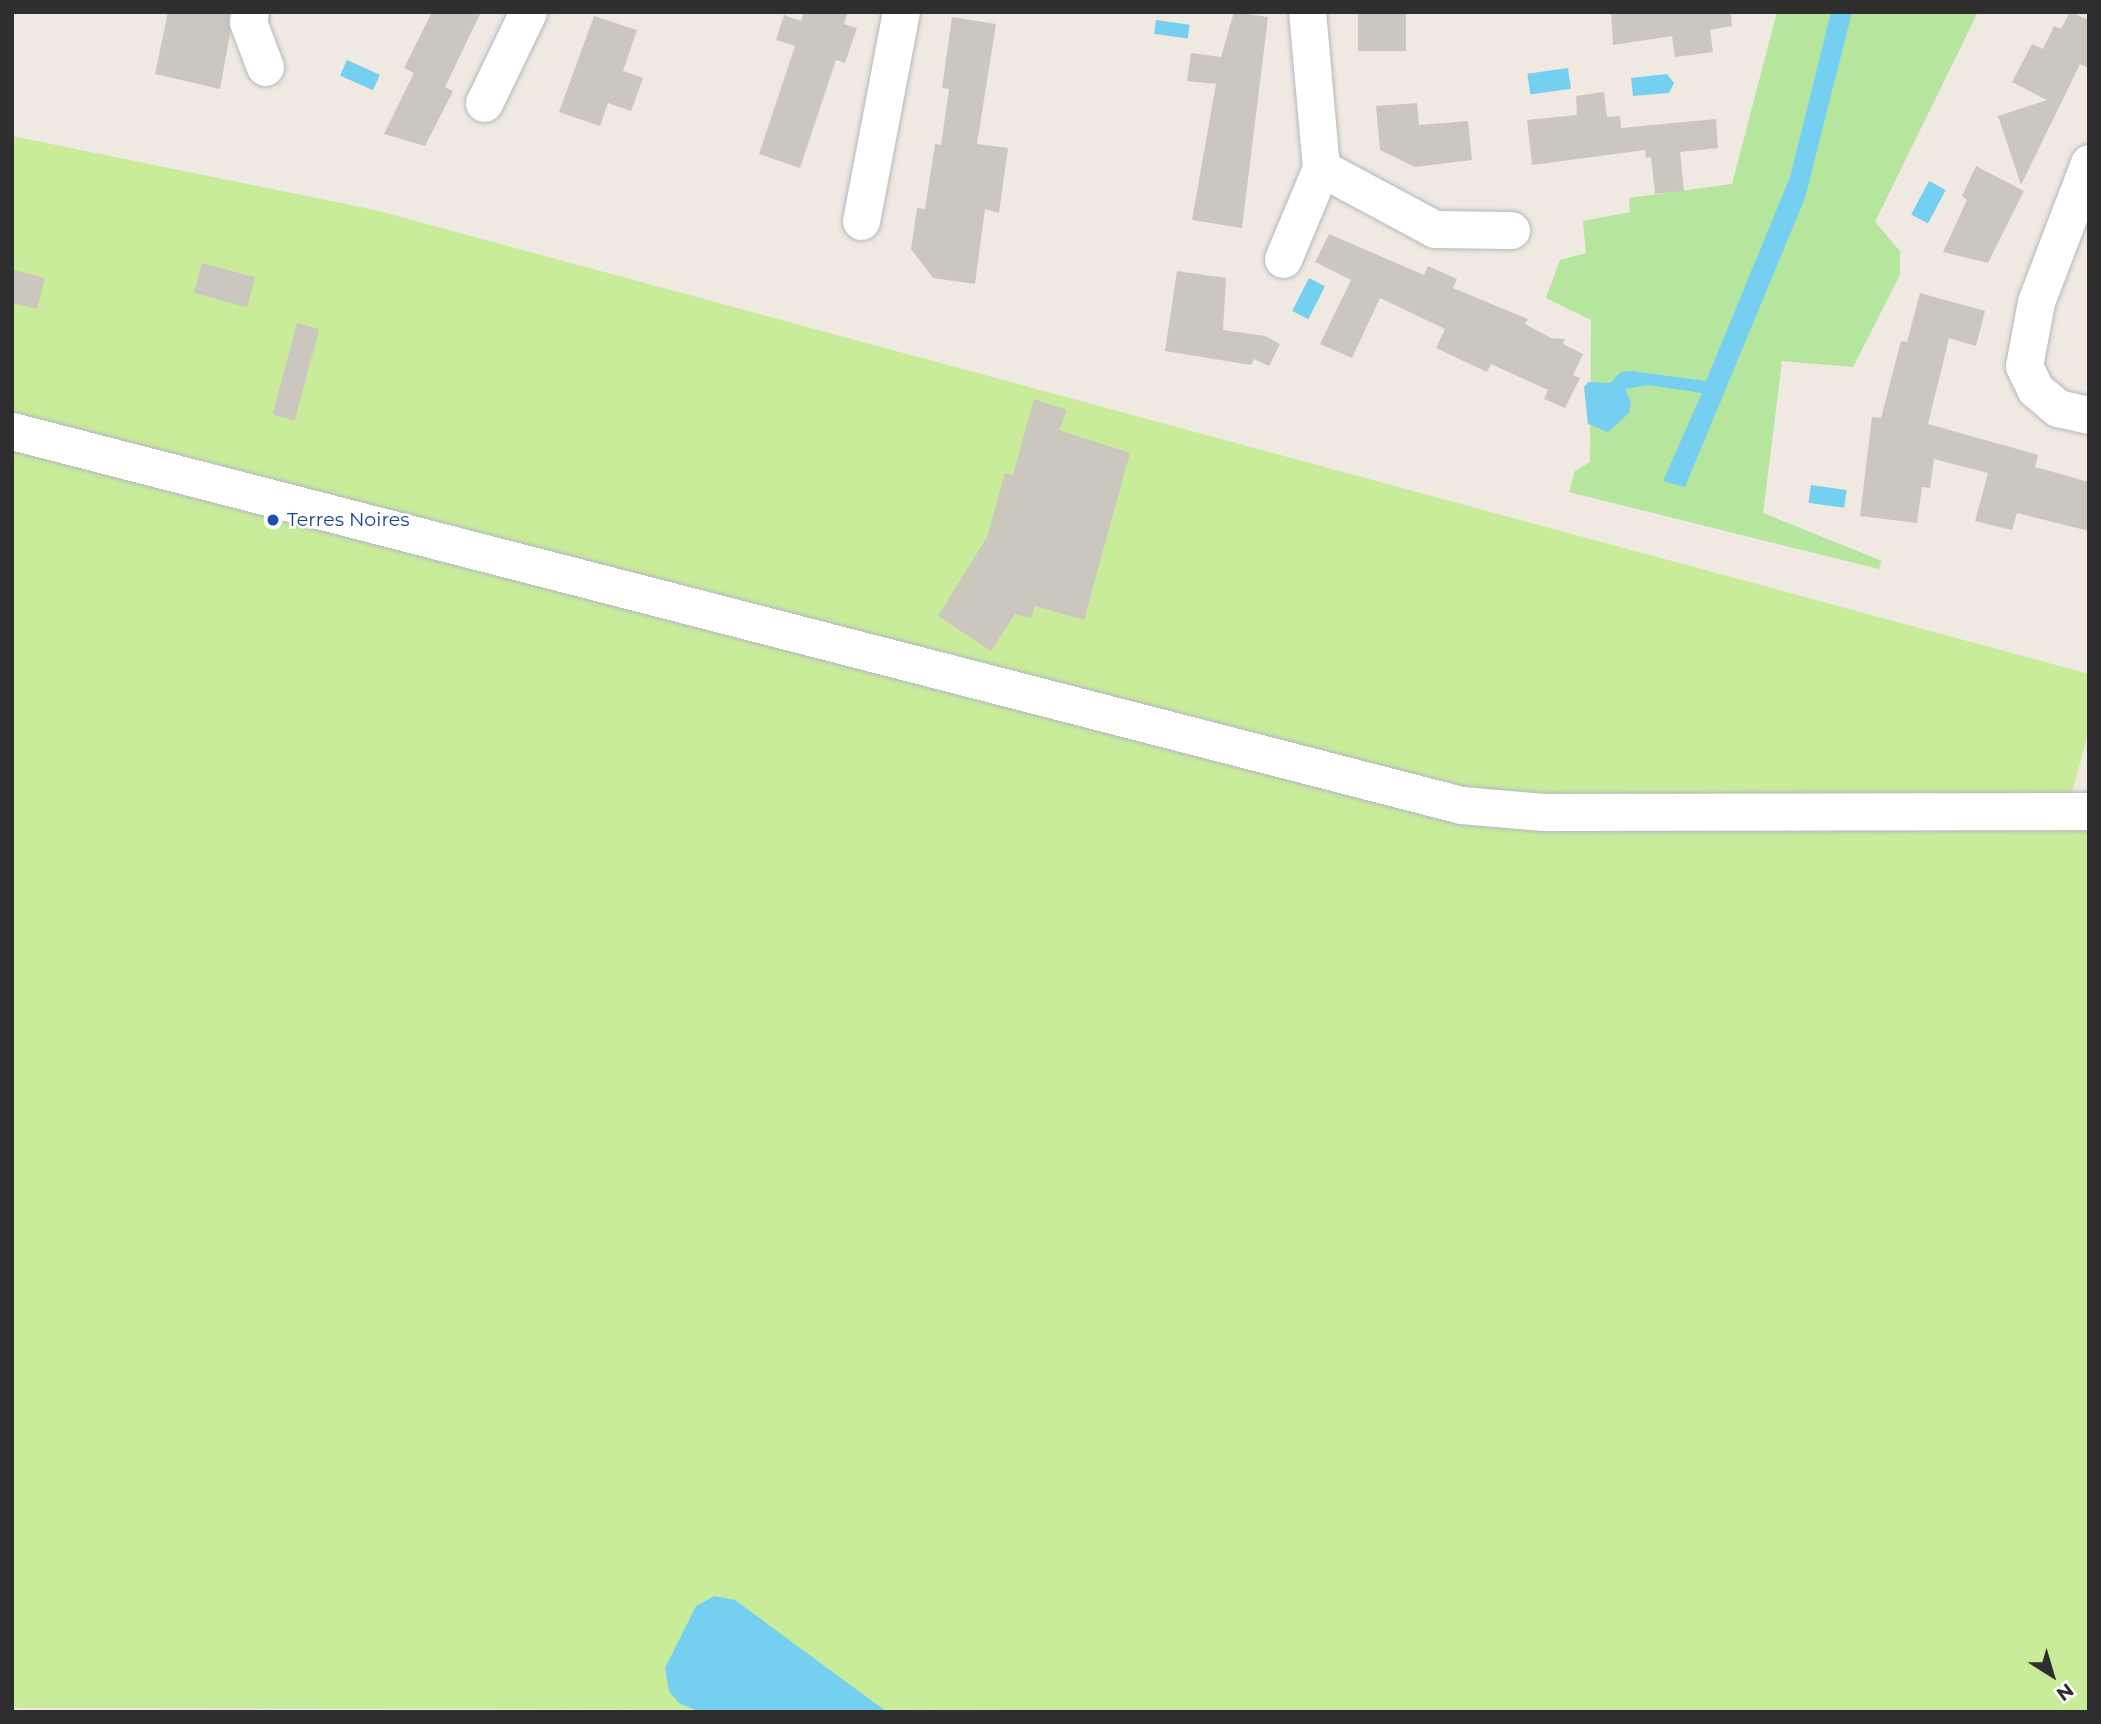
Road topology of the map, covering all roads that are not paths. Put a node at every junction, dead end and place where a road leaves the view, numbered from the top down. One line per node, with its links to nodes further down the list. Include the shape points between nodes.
1 (250, 12): 5 (street, via 248,22)
2 (528, 12): 6 (street)
3 (901, 12): 9 (street)
4 (1307, 12): 8 (street)
5 (265, 67)
6 (484, 103)
7 (2089, 163): 12 (street, via 2036,302 2024,366 2035,389 2058,408)
8 (1321, 168): 10 (street, via 1435,229); 11 (street)
9 (861, 220)
10 (1511, 230)
11 (1283, 260)
12 (2089, 415)
13 (12, 431): 14 (street, via 1461,805 1544,812)
14 (2089, 811)

